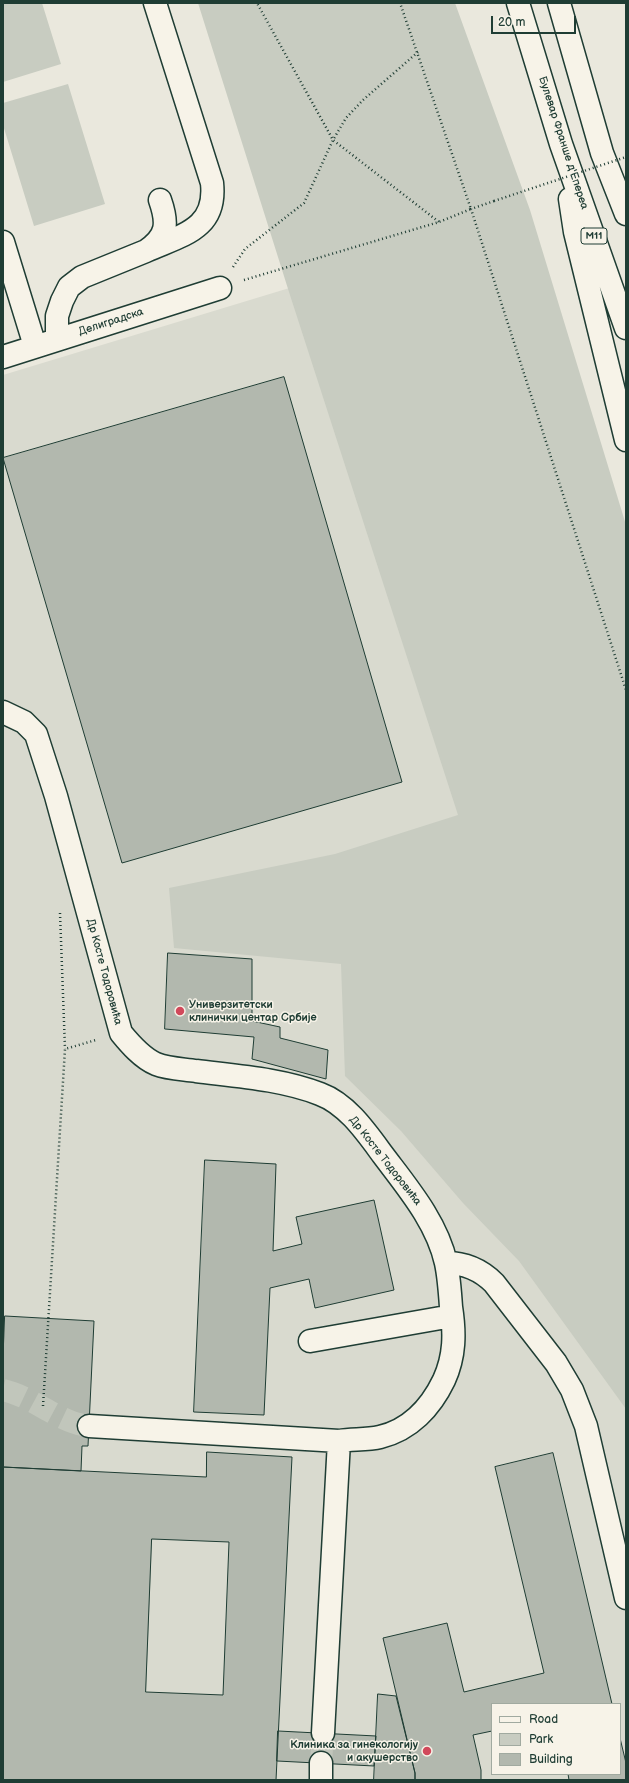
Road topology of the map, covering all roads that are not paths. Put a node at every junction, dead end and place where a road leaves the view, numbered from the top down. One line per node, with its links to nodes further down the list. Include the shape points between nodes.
1 (155, 3): 10 (main road, via 214,196 208,215 194,230)
2 (518, 3): 4 (main road, Булевар Франше д'Епереа / M11)
3 (559, 3): 5 (main road)
4 (561, 144): 12 (main road, Булевар Франше д'Епереа / M11); 16 (main road, via 575,232)
5 (602, 153): 6 (main road); 8 (main road)
6 (626, 194)
7 (160, 200): 10 (main road, via 166,225 156,245)
8 (626, 214)
9 (3, 242): 14 (main road)
10 (146, 251): 13 (main road, via 82,277 69,287 57,316)
11 (220, 288): 13 (main road, Делиградска)
12 (626, 328)
13 (57, 339): 14 (main road, Делиградска)
14 (35, 346): 15 (main road, Делиградска)
15 (3, 357)
16 (626, 440)
17 (3, 712): 18 (main road, Др Косте Тодоровића, via 24,722 36,734 56,796 121,1033 131,1046 154,1063 171,1068 270,1081 333,1100 353,1117 420,1206)
18 (446, 1263): 19 (main road, Др Косте Тодоровића); 23 (main road, via 459,1263 473,1268 494,1283 556,1363 572,1390 586,1426)
19 (452, 1316): 20 (main road); 22 (main road, Др Косте Тодоровића, via 451,1364 434,1399 424,1411 395,1432 378,1437)
20 (310, 1341)
21 (89, 1426): 22 (main road, Др Косте Тодоровића)
22 (339, 1441): 24 (main road)
23 (626, 1598)
24 (323, 1733)

